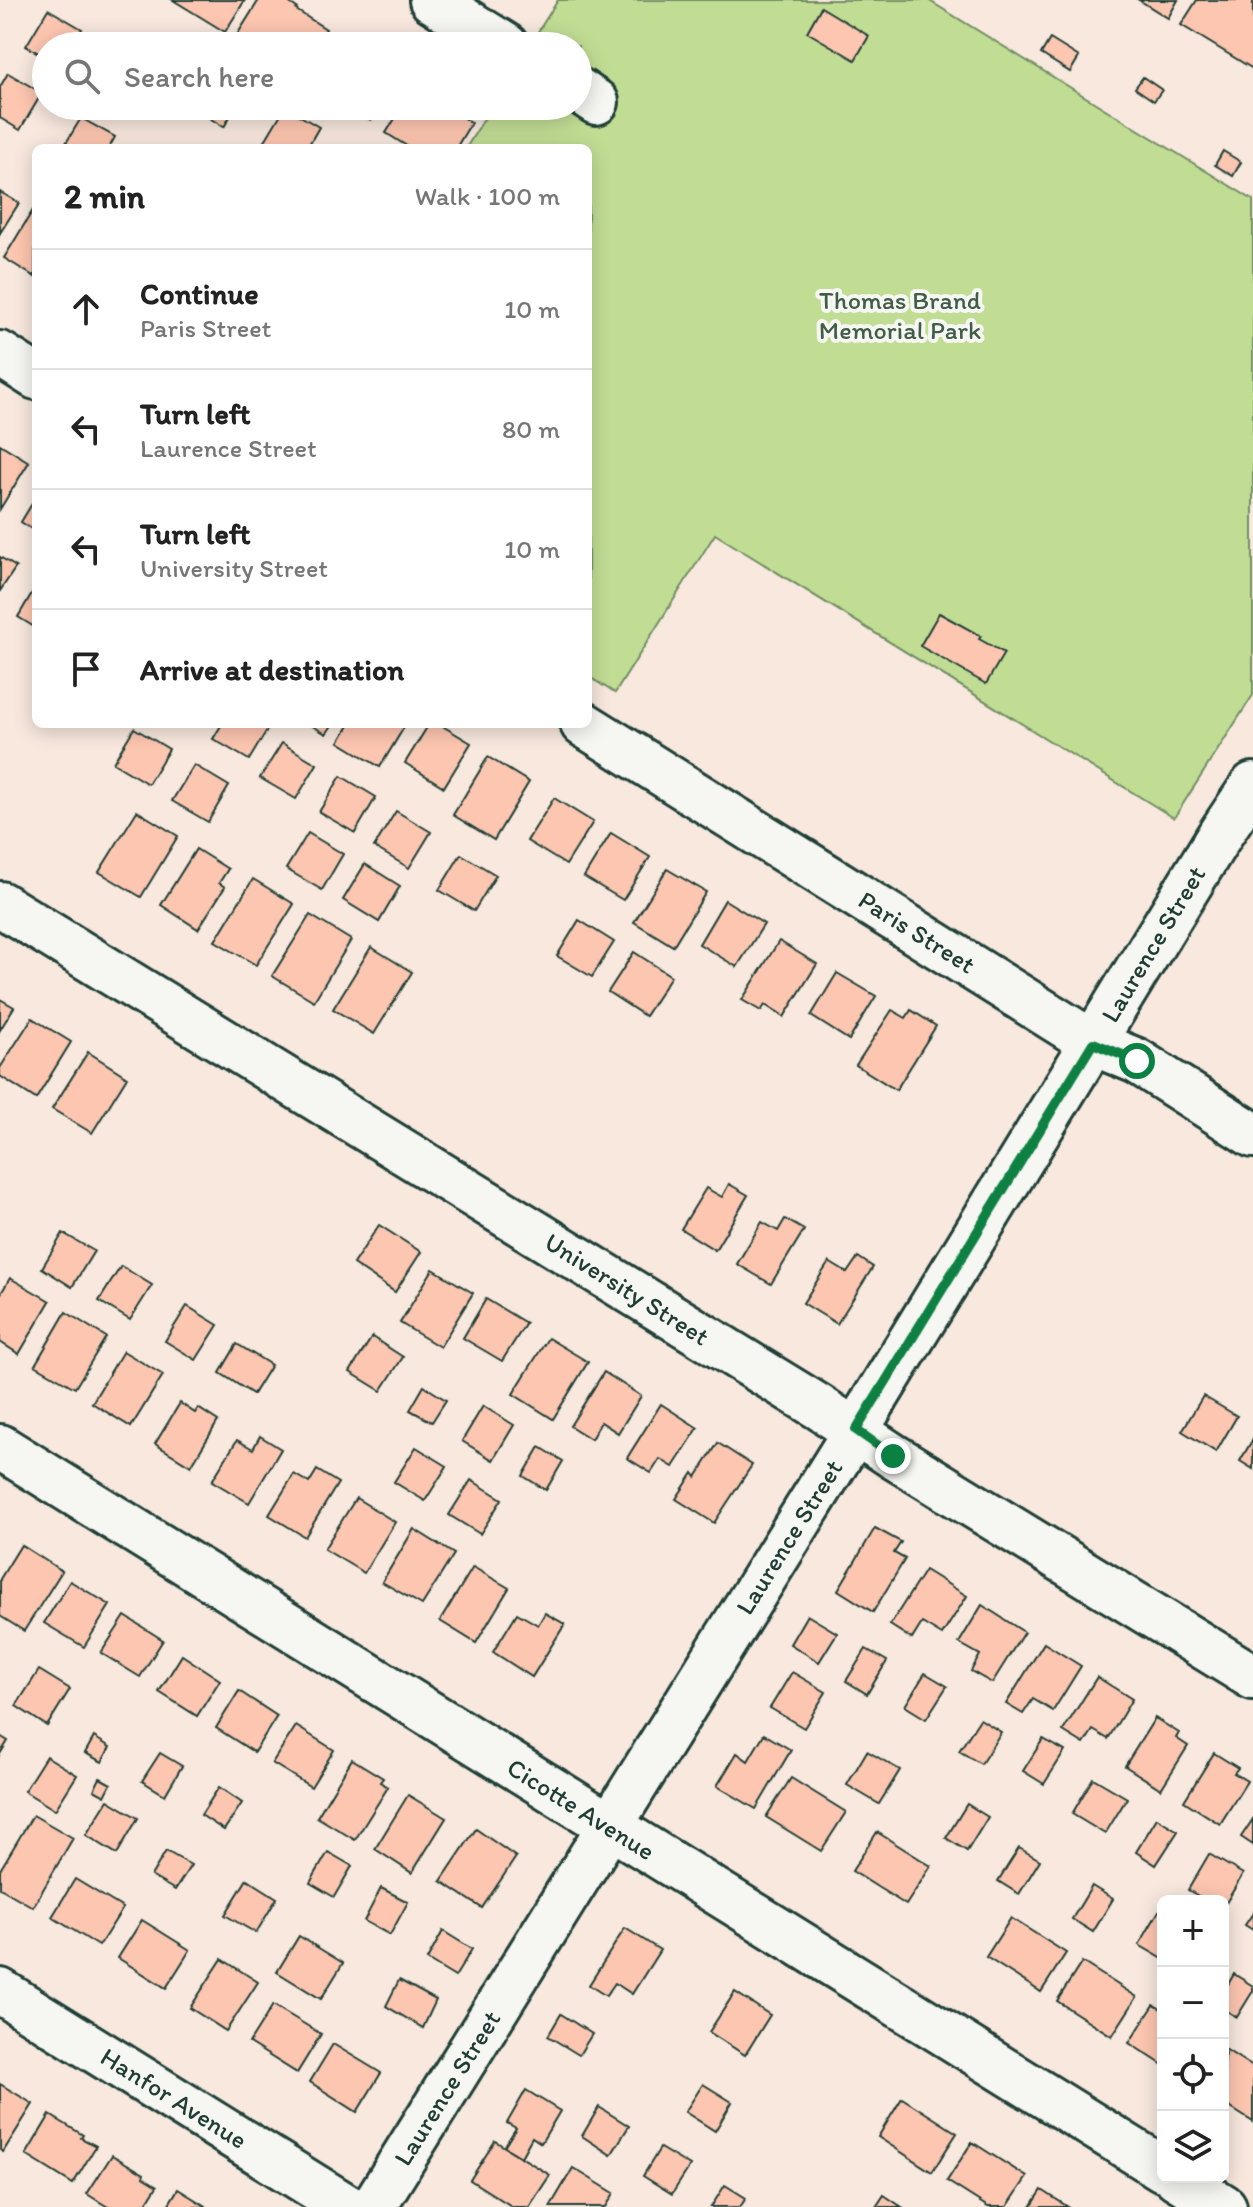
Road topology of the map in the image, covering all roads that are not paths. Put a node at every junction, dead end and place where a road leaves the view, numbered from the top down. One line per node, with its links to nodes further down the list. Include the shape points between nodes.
1 (432, 0): 2 (street)
2 (483, 32)
3 (0, 354): 4 (street)
4 (32, 374)
5 (589, 728): 8 (street, Paris Street)
6 (1253, 785): 8 (street, Laurence Street)
7 (0, 904): 10 (street, University Street)
8 (1093, 1043): 9 (street, Paris Street, via 1137,1061); 10 (street, Laurence Street)
9 (1253, 1135)
10 (856, 1430): 12 (street, University Street); 13 (street, Laurence Street)
11 (0, 1447): 13 (street, Cicotte Avenue)
12 (1253, 1677)
13 (609, 1827): 15 (street, Cicotte Avenue); 18 (street, Laurence Street)
14 (0, 1991): 17 (street, Hanfor Avenue)
15 (1157, 2165)
16 (1186, 2183): 19 (street)
17 (347, 2207)
18 (373, 2207)
19 (1224, 2207)

